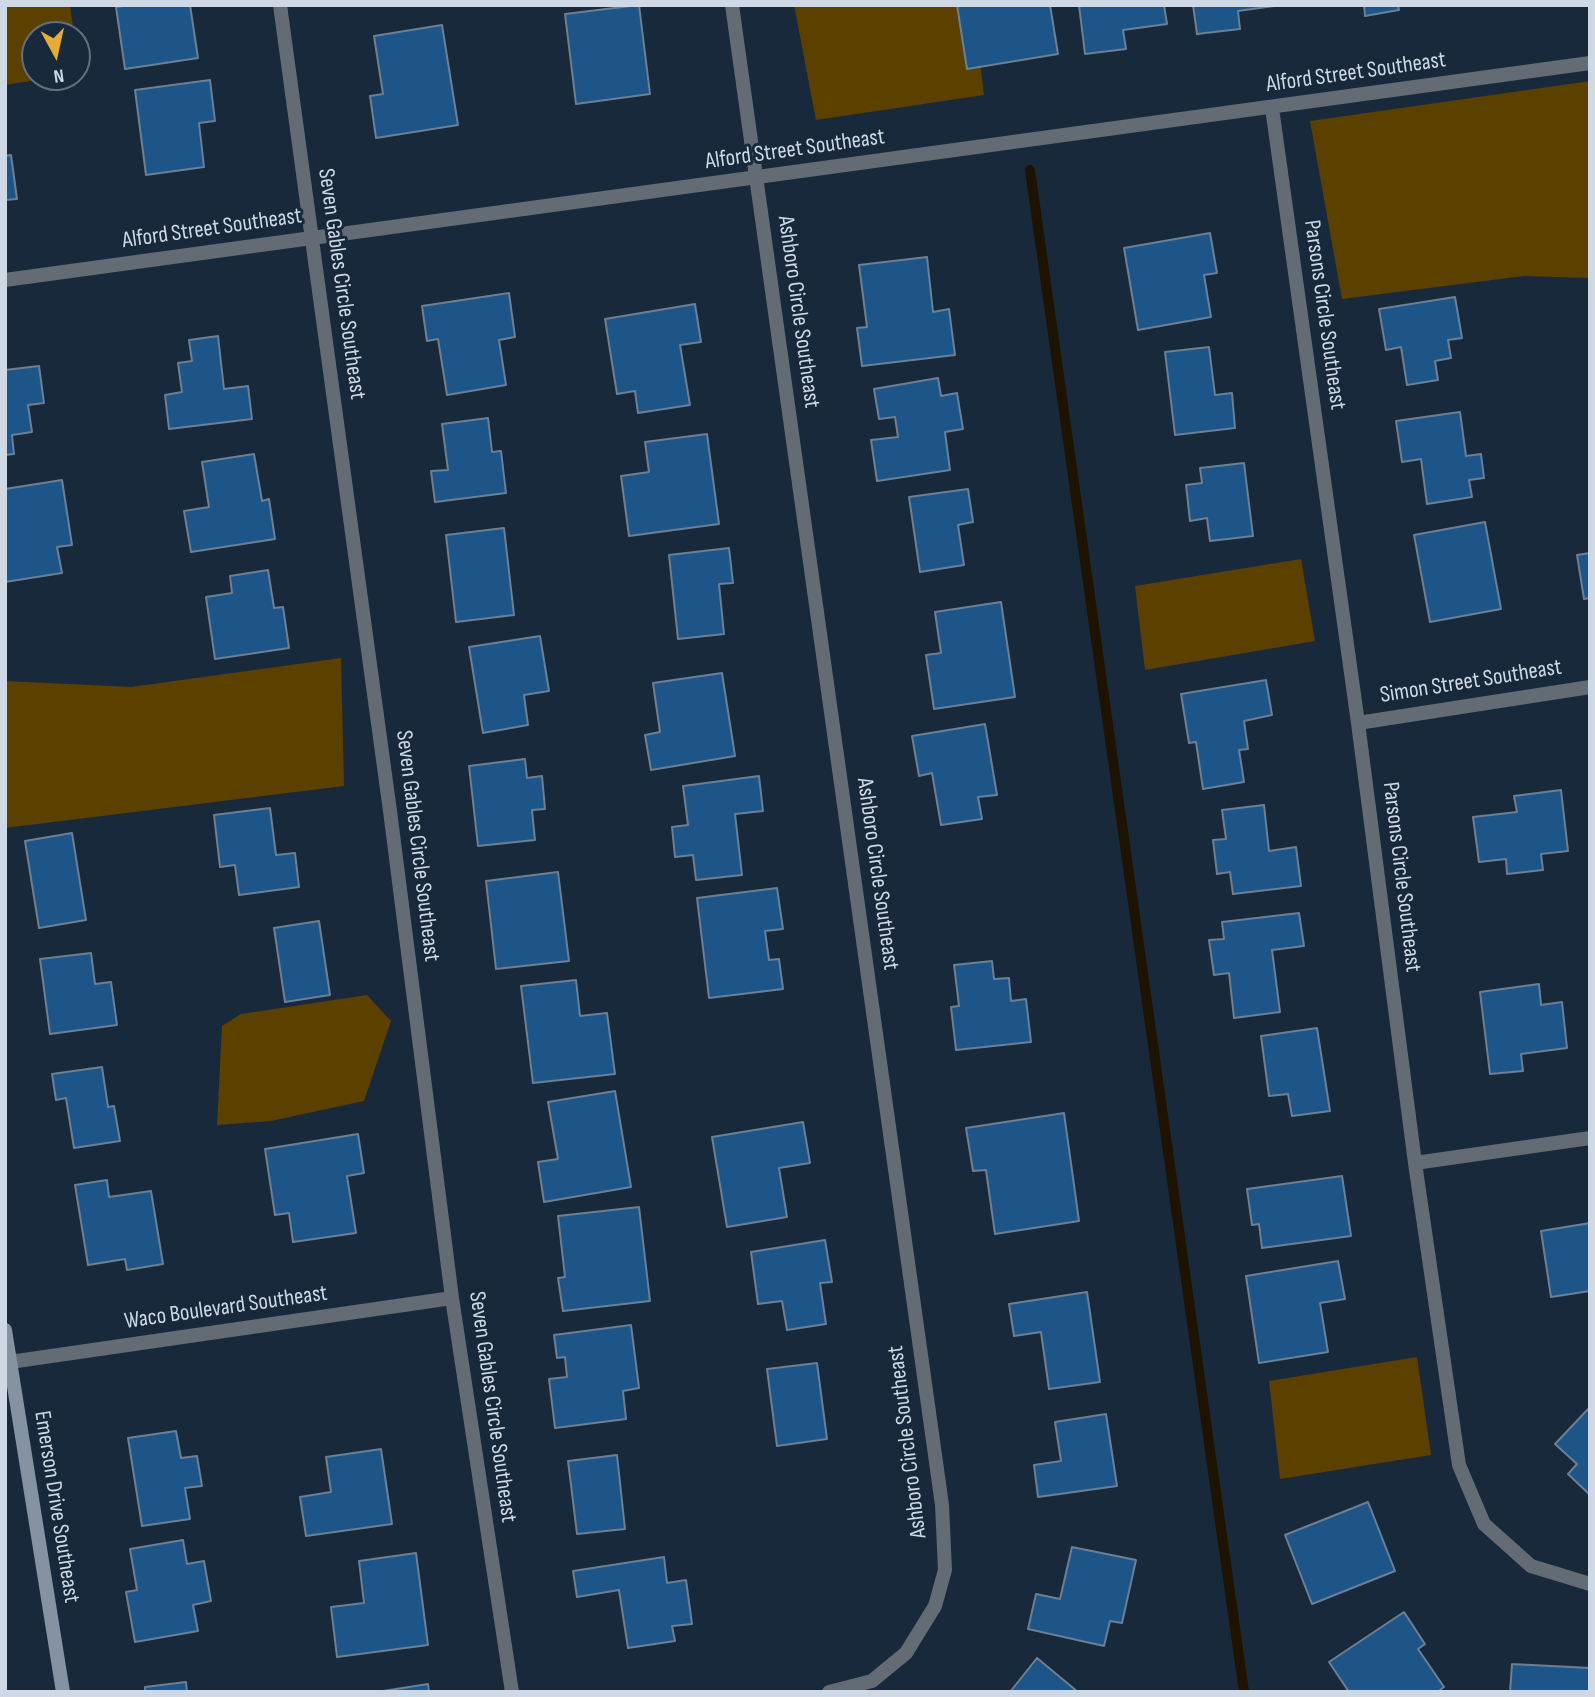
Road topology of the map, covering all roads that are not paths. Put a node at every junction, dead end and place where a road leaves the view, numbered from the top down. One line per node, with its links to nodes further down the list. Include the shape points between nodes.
1 (280, 5): 6 (street, Seven Gables Circle Southeast)
2 (732, 5): 5 (street, Ashboro Circle Southeast)
3 (1590, 62): 4 (street, Alford Street Southeast)
4 (1272, 108): 5 (street, Alford Street Southeast); 9 (street, Parsons Circle Southeast)
5 (756, 178): 6 (street, Alford Street Southeast); 18 (street, Ashboro Circle Southeast, via 942,1506 944,1570 935,1606 906,1653 872,1681)
6 (312, 238): 7 (street, Alford Street Southeast); 12 (street, Seven Gables Circle Southeast)
7 (5, 280)
8 (1590, 687): 9 (street, Simon Street Southeast)
9 (1358, 723): 11 (street, Parsons Circle Southeast)
10 (1590, 1138): 11 (street)
11 (1415, 1164): 15 (street, Parsons Circle Southeast, via 1459,1465 1484,1524 1531,1566)
12 (452, 1298): 14 (street, Waco Boulevard Southeast); 17 (street, Seven Gables Circle Southeast)
13 (5, 1330): 14 (street, Emerson Drive Southeast)
14 (7, 1362): 16 (street, Emerson Drive Southeast)
15 (1590, 1584)
16 (63, 1692)
17 (512, 1692)
18 (828, 1692)

